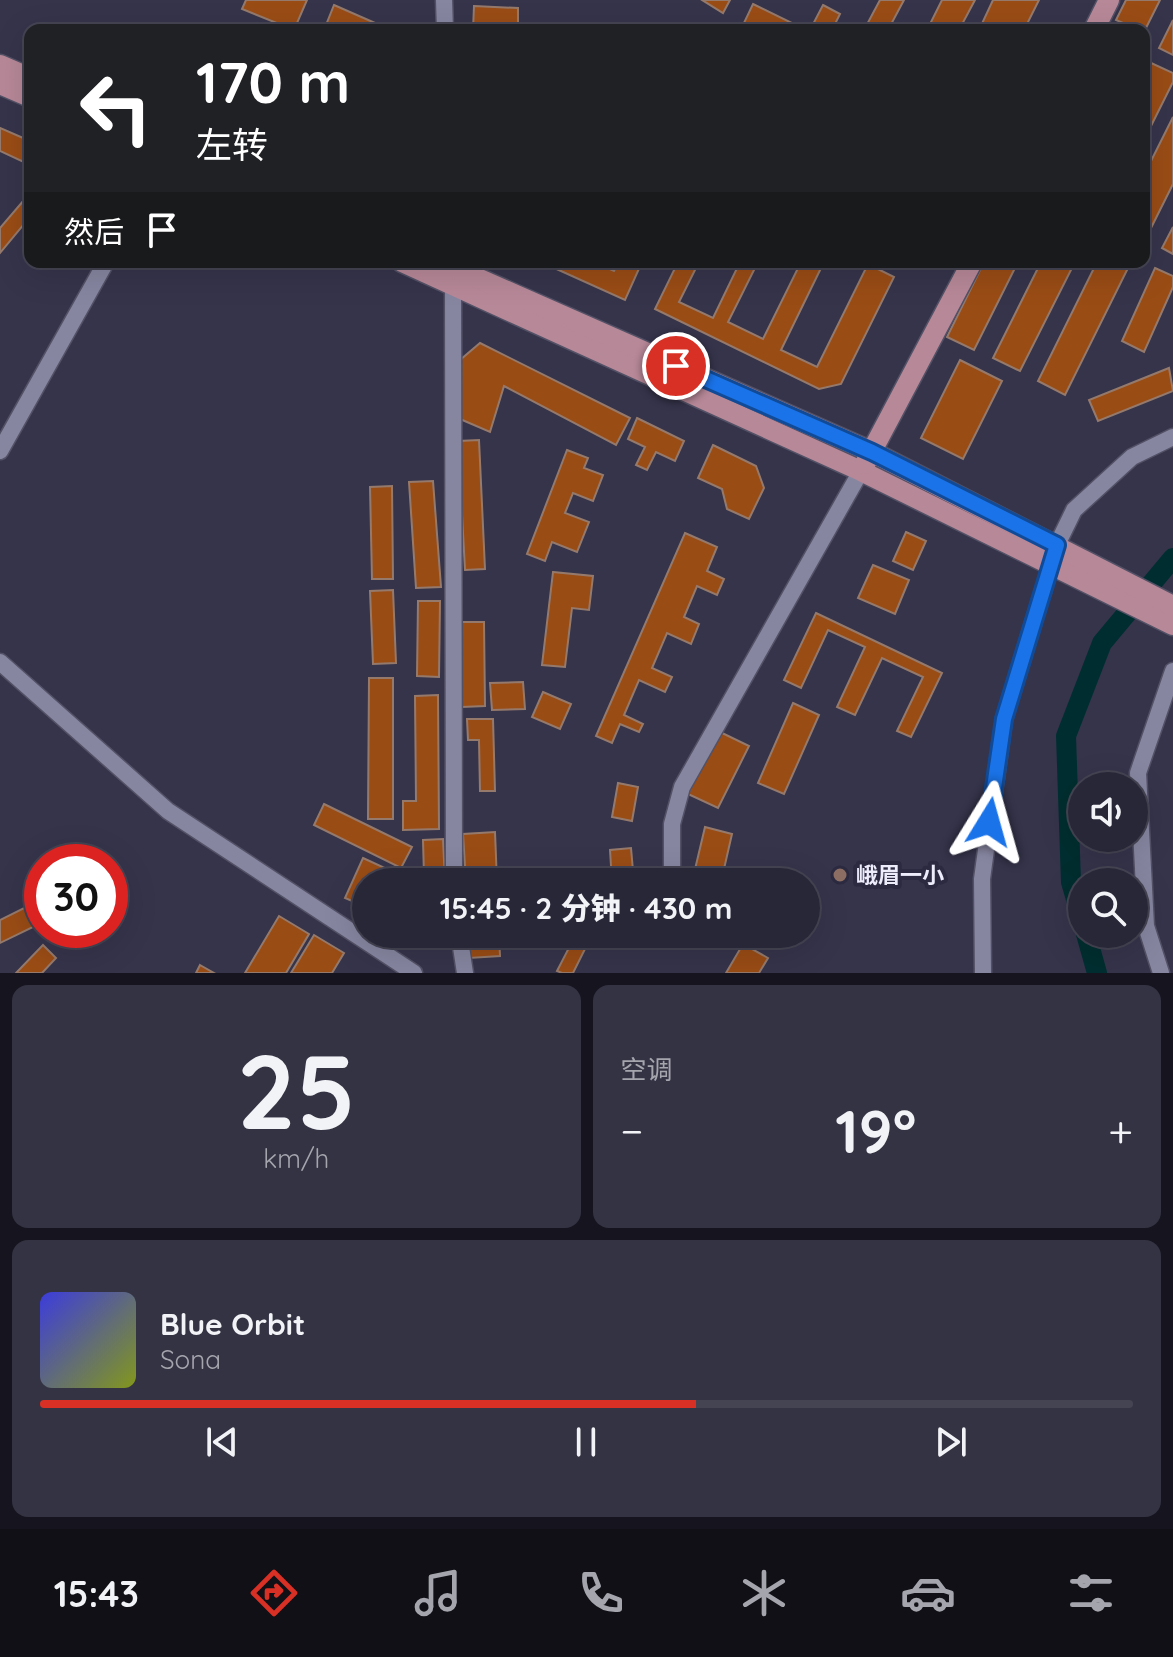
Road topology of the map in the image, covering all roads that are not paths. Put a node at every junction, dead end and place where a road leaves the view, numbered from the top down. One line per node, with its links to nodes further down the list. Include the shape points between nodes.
1 (444, 0): 3 (street)
2 (1109, 0): 4 (main road)
3 (445, 24)
4 (1097, 24)
5 (0, 65): 6 (main road)
6 (24, 75)
7 (0, 84): 8 (main road)
8 (24, 94)
9 (103, 268): 13 (street)
10 (969, 268): 14 (main road)
11 (450, 269): 14 (main road); 15 (main road); 22 (street)
12 (1173, 437): 16 (street, via 1132,457 1074,510)
13 (0, 451)
14 (872, 452): 15 (main road); 16 (main road)
15 (861, 471): 16 (main road); 23 (street, via 682,787 672,824)
16 (1053, 555): 17 (main road); 27 (street, via 1004,719 982,879)
17 (1082, 568): 18 (main road); 19 (main road)
18 (1173, 606)
19 (1173, 625)
20 (0, 662): 25 (street, via 168,811)
21 (1173, 671): 28 (street, via 1138,773 1146,926)
22 (454, 868)
23 (672, 868)
24 (461, 948): 26 (street)
25 (414, 973)
26 (465, 973)
27 (983, 973)
28 (1161, 973)

